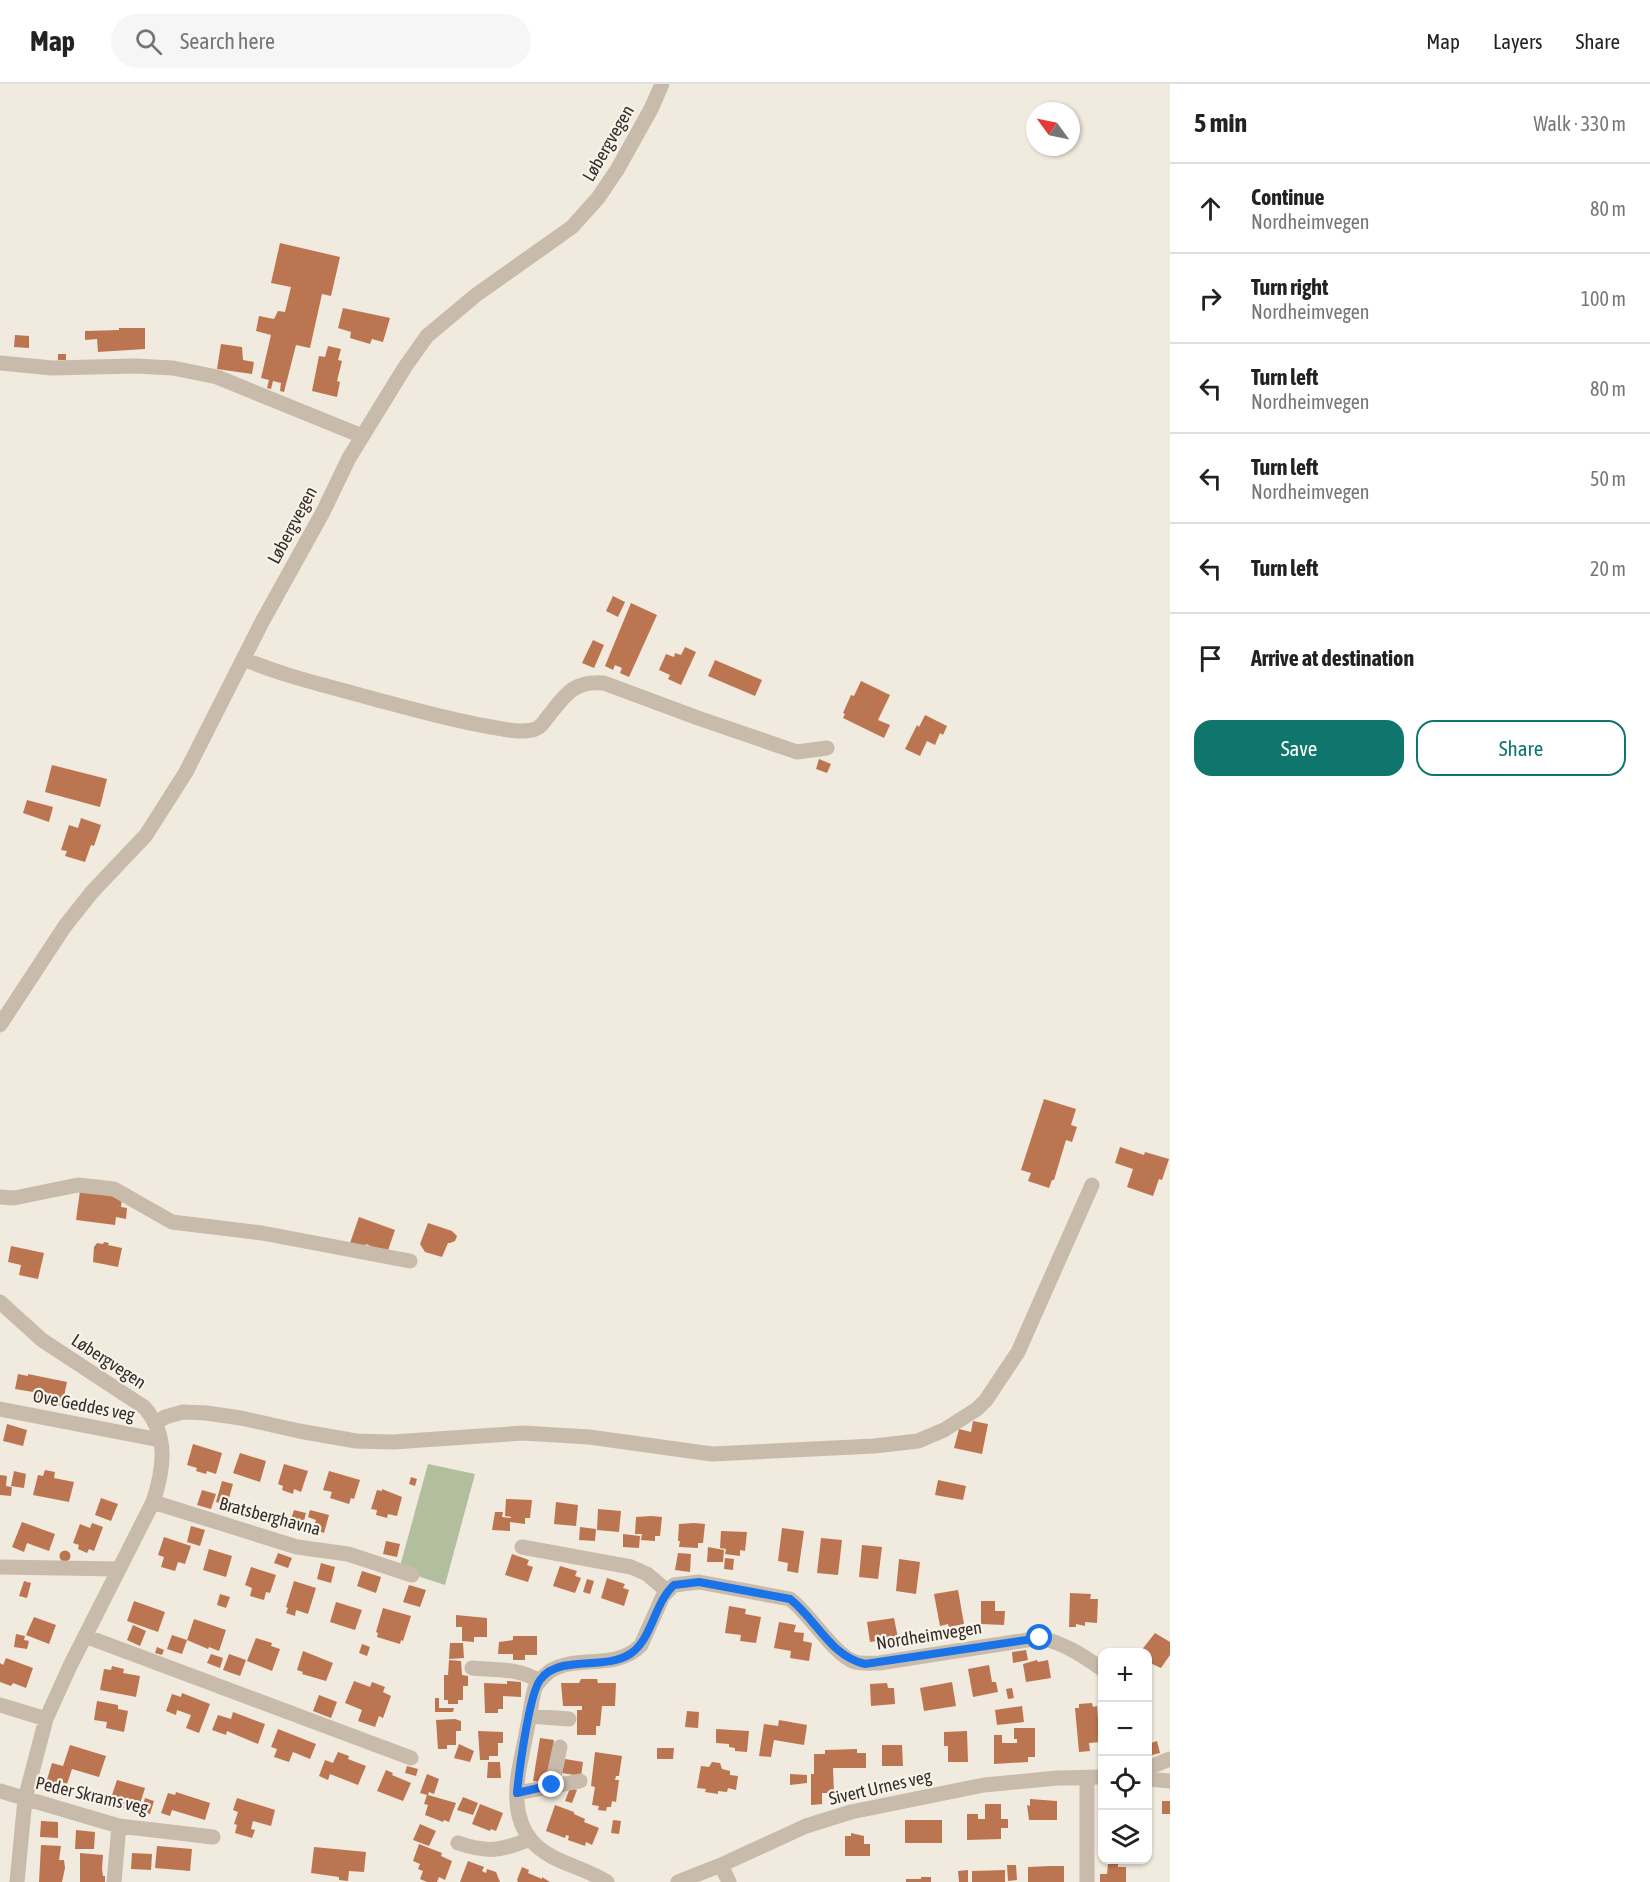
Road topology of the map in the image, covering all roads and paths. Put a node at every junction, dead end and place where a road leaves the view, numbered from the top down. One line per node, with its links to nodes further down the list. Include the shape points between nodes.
1 (662, 84): 3 (street, Løbergvegen, via 598,198 572,227 476,295 427,336)
2 (0, 363): 3 (street, via 52,368 173,368 217,377)
3 (362, 435): 4 (street, Løbergvegen)
4 (244, 659): 5 (street, via 424,713 515,731 534,730 575,687 588,681 604,683 797,752); 6 (street, Løbergvegen, via 186,772 146,835 65,926)
5 (827, 748)
6 (0, 1025)
7 (1092, 1185): 12 (street, via 1018,1352 986,1400 945,1430 918,1441 712,1454 589,1437 523,1433 356,1441 206,1413 183,1412)
8 (0, 1197): 9 (street, via 14,1198 78,1185 114,1189 172,1222 262,1233)
9 (410, 1261)
10 (0, 1302): 12 (street, Løbergvegen, via 42,1340 144,1407)
11 (0, 1409): 13 (street, Ove Geddes veg)
12 (155, 1424): 13 (street, Løbergvegen)
13 (160, 1440): 14 (street, Løbergvegen, via 163,1464)
14 (153, 1502): 17 (street, Løbergvegen); 18 (street, Bratsberghavna, via 297,1547 348,1554)
15 (522, 1547): 19 (street, via 631,1567 647,1574)
16 (0, 1567): 17 (street)
17 (119, 1569): 20 (street, Løbergvegen)
18 (412, 1575)
19 (667, 1591): 21 (street, Nordheimvegen, via 674,1585 699,1582 790,1599 845,1657 865,1664 1040,1638 1076,1651); 23 (street, via 640,1645 629,1655 563,1666)
20 (85, 1636): 26 (street, Løbergvegen); 29 (street)
21 (1098, 1666)
22 (472, 1668): 23 (street, via 516,1671)
23 (539, 1681): 25 (street)
24 (0, 1705): 26 (street)
25 (530, 1716): 27 (street); 38 (street)
26 (46, 1719): 39 (street, Løbergvegen)
27 (569, 1719)
28 (560, 1747): 36 (street)
29 (411, 1758)
30 (1170, 1759): 31 (street)
31 (1152, 1766)
32 (1095, 1777): 44 (street, Sivert Urnes veg, via 984,1785 851,1812 806,1826); 50 (street)
33 (1152, 1779): 34 (street)
34 (1170, 1781)
35 (580, 1782): 36 (street)
36 (552, 1785): 38 (street)
37 (0, 1791): 39 (street, Peder Skrams veg)
38 (517, 1793): 42 (street, via 519,1818)
39 (25, 1799): 40 (street, Peder Skrams veg); 45 (street, Løbergvegen)
40 (119, 1826): 41 (street, Peder Skrams veg); 46 (street)
41 (213, 1837)
42 (530, 1839): 43 (street, via 499,1850 480,1850); 47 (street, via 546,1853)
43 (458, 1843)
44 (721, 1865): 48 (street, Sivert Urnes veg); 49 (street)
45 (17, 1882)
46 (114, 1882)
47 (607, 1882)
48 (678, 1882)
49 (729, 1882)
50 (1087, 1882)

